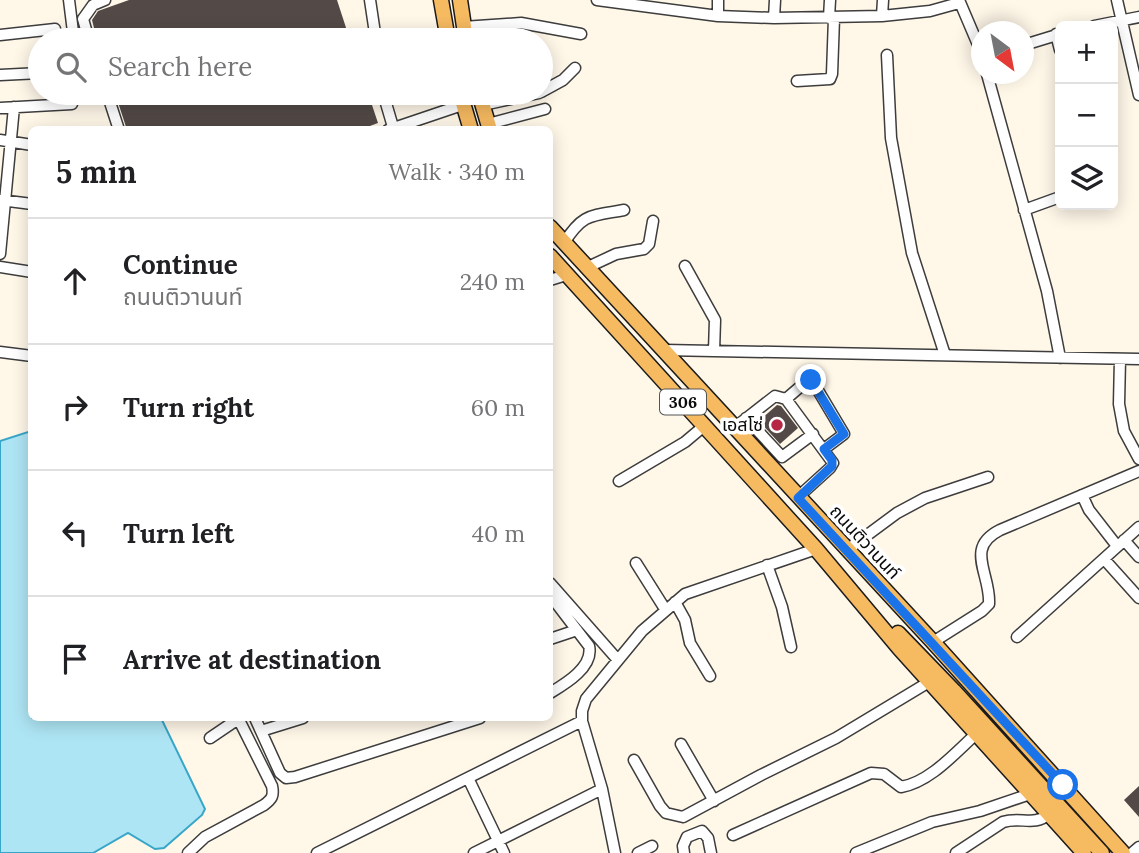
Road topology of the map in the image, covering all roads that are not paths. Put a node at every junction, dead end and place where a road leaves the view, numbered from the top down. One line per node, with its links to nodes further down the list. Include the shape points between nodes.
1 (69, 0): 21 (street)
2 (106, 0): 22 (street, via 93,5 83,19)
3 (370, 0): 23 (street)
4 (442, 0): 24 (main road)
5 (460, 0): 25 (main road)
6 (597, 0): 14 (street)
7 (718, 0): 14 (street)
8 (775, 0): 17 (street)
9 (830, 0): 18 (street)
10 (883, 0): 15 (street)
11 (1116, 0): 19 (street)
12 (959, 1): 13 (street); 29 (street)
13 (939, 4): 15 (street, via 930,11)
14 (718, 16): 17 (street)
15 (882, 16): 18 (street)
16 (1139, 17): 19 (street)
17 (774, 18): 18 (street)
18 (832, 18): 40 (street, via 830,79)
19 (1121, 20): 20 (street); 36 (street)
20 (1116, 21)
21 (72, 28)
22 (86, 28)
23 (374, 28)
24 (446, 28)
25 (463, 28)
26 (495, 28): 27 (street, via 521,23)
27 (548, 28)
28 (553, 29): 31 (street)
29 (971, 29)
30 (28, 32): 32 (street)
31 (581, 34)
32 (0, 35)
33 (1055, 35): 34 (street)
34 (1034, 42)
35 (887, 55): 81 (street, via 891,138 912,253)
36 (1136, 67): 43 (street)
37 (575, 68): 42 (street)
38 (28, 74): 39 (street)
39 (0, 75)
40 (797, 80)
41 (990, 84): 66 (street)
42 (553, 85)
43 (1139, 95)
44 (53, 105): 50 (street)
45 (111, 105): 53 (street)
46 (386, 105): 54 (street)
47 (447, 105): 55 (street)
48 (463, 105): 56 (main road)
49 (483, 105): 57 (main road)
50 (14, 107): 51 (street); 60 (street)
51 (0, 108)
52 (545, 109): 58 (street)
53 (118, 126)
54 (391, 126)
55 (396, 126)
56 (470, 126)
57 (489, 126)
58 (492, 126)
59 (0, 140): 60 (street)
60 (12, 142): 61 (street); 63 (street)
61 (28, 144)
62 (1055, 199): 66 (street)
63 (3, 201): 64 (street); 70 (street)
64 (28, 204)
65 (624, 210): 69 (street, via 583,219)
66 (1024, 210): 83 (street)
67 (653, 221): 74 (street, via 644,249 616,254)
68 (553, 230): 69 (main road, ถนนติวานนท์ / 306)
69 (564, 243): 74 (main road, ถนนติวานนท์ / 306)
70 (0, 254)
71 (553, 260): 76 (main road, 306)
72 (685, 266): 79 (street, via 715,320)
73 (0, 267): 75 (street)
74 (586, 268): 78 (main road, ถนนติวานนท์ / 306)
75 (28, 271)
76 (566, 275): 77 (street); 88 (main road, 306)
77 (553, 279)
78 (664, 350): 79 (street); 89 (main road, ถนนติวานนท์ / 306)
79 (714, 351): 81 (street)
80 (0, 352): 82 (street)
81 (945, 355): 83 (street)
82 (28, 356)
83 (1060, 358): 84 (street)
84 (1120, 359): 85 (street); 92 (street, via 1124,431)
85 (1139, 359)
86 (786, 399): 87 (street, via 775,396); 90 (street); 91 (street, via 808,380 813,382 844,434)
87 (746, 418): 89 (street); 90 (street, via 782,457)
88 (704, 426): 95 (street); 100 (main road, 306)
89 (734, 428): 97 (main road, ถนนติวานนท์ / 306)
90 (813, 434): 91 (street)
91 (824, 449): 97 (street, via 832,466)
92 (1139, 459)
93 (1139, 471): 96 (street)
94 (988, 477): 101 (street, via 925,498)
95 (619, 481)
96 (1082, 495): 99 (street, via 1089,510); 114 (street, via 986,538 980,549 989,604)
97 (798, 498): 101 (main road, ถนนติวานนท์ / 306)
98 (1139, 527): 99 (street)
99 (1121, 543): 102 (street); 103 (street)
100 (816, 549): 105 (street); 118 (main road, 306); 151 (main road, 306)
101 (847, 551): 114 (main road, ถนนติวานนท์ / 306)
102 (1139, 558)
103 (1104, 559): 107 (street); 112 (street)
104 (636, 563): 110 (street)
105 (767, 565): 109 (street, via 699,587); 115 (street)
106 (553, 586): 116 (street)
107 (1139, 598)
108 (553, 599): 111 (street)
109 (676, 602): 110 (street); 117 (street, via 690,643)
110 (665, 609): 116 (street)
111 (577, 630): 113 (street); 119 (street, via 589,646 589,660)
112 (1017, 637)
113 (553, 638)
114 (933, 642): 152 (main road, ถนนติวานนท์ / 306)
115 (791, 647)
116 (617, 659): 125 (street, via 586,699)
117 (710, 676)
118 (929, 682): 127 (main road, 306); 134 (street, via 836,738)
119 (553, 691)
120 (234, 721): 128 (street)
121 (240, 721): 140 (street, via 274,794 264,805 205,837)
122 (256, 721): 126 (street)
123 (293, 721): 126 (street)
124 (471, 721): 126 (street, via 286,778)
125 (582, 721): 131 (street); 132 (street)
126 (261, 731)
127 (976, 734): 133 (main road, 306); 136 (street, via 931,773 907,786 871,773)
128 (210, 738)
129 (681, 744): 134 (street)
130 (634, 760): 134 (street, via 666,813 683,817)
131 (468, 778): 137 (street); 141 (street)
132 (602, 789): 137 (street); 144 (street)
133 (1030, 794): 135 (main road, 306); 148 (street, via 932,822)
134 (714, 801)
135 (1049, 814): 149 (street, via 1035,822 1003,821); 150 (main road, 306)
136 (733, 835)
137 (498, 841): 142 (street); 143 (street)
138 (652, 846): 145 (street)
139 (1139, 847): 153 (street)
140 (188, 853)
141 (317, 853)
142 (474, 853)
143 (504, 853)
144 (615, 853)
145 (638, 853)
146 (684, 853): 147 (street, via 687,837 702,831)
147 (711, 853)
148 (856, 853)
149 (956, 853)
150 (1084, 853)
151 (1102, 853)
152 (1122, 853)
153 (1132, 853)

